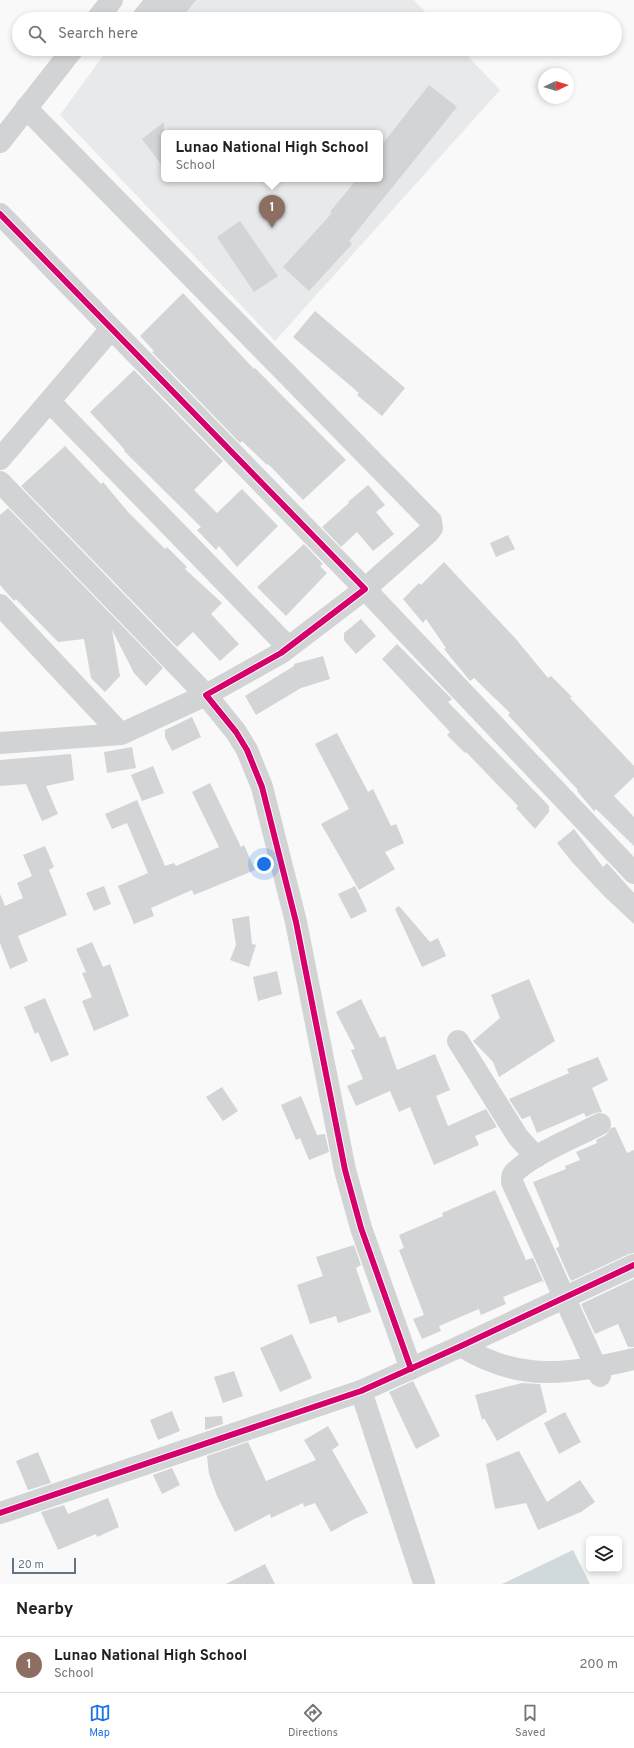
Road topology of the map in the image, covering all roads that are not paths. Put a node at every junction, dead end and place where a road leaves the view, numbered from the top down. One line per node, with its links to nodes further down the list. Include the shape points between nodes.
1 (112, 0): 2 (street)
2 (103, 12)
3 (67, 56): 4 (street)
4 (26, 108): 5 (street); 11 (street, via 431,521 432,528 429,532)
5 (0, 142)
6 (0, 214): 7 (street)
7 (111, 330): 8 (street); 11 (street)
8 (50, 402): 9 (street); 13 (street)
9 (0, 459)
10 (0, 482): 14 (street)
11 (365, 589): 13 (street); 17 (street)
12 (0, 605): 15 (street)
13 (288, 647): 14 (street)
14 (206, 695): 15 (street); 25 (street, via 247,750 262,787 296,922 345,1170 361,1228)
15 (121, 734): 16 (street)
16 (0, 743)
17 (634, 873)
18 (458, 1041): 20 (street, via 518,1137)
19 (600, 1124): 20 (street)
20 (536, 1157): 22 (street, via 515,1171 512,1182)
21 (634, 1265): 22 (street)
22 (564, 1296): 23 (street); 26 (street)
23 (461, 1346): 25 (street); 26 (street, via 478,1357 528,1372)
24 (634, 1359): 26 (street)
25 (412, 1369): 27 (street)
26 (598, 1372)
27 (361, 1391): 28 (street); 29 (street)
28 (0, 1513)
29 (424, 1583)

